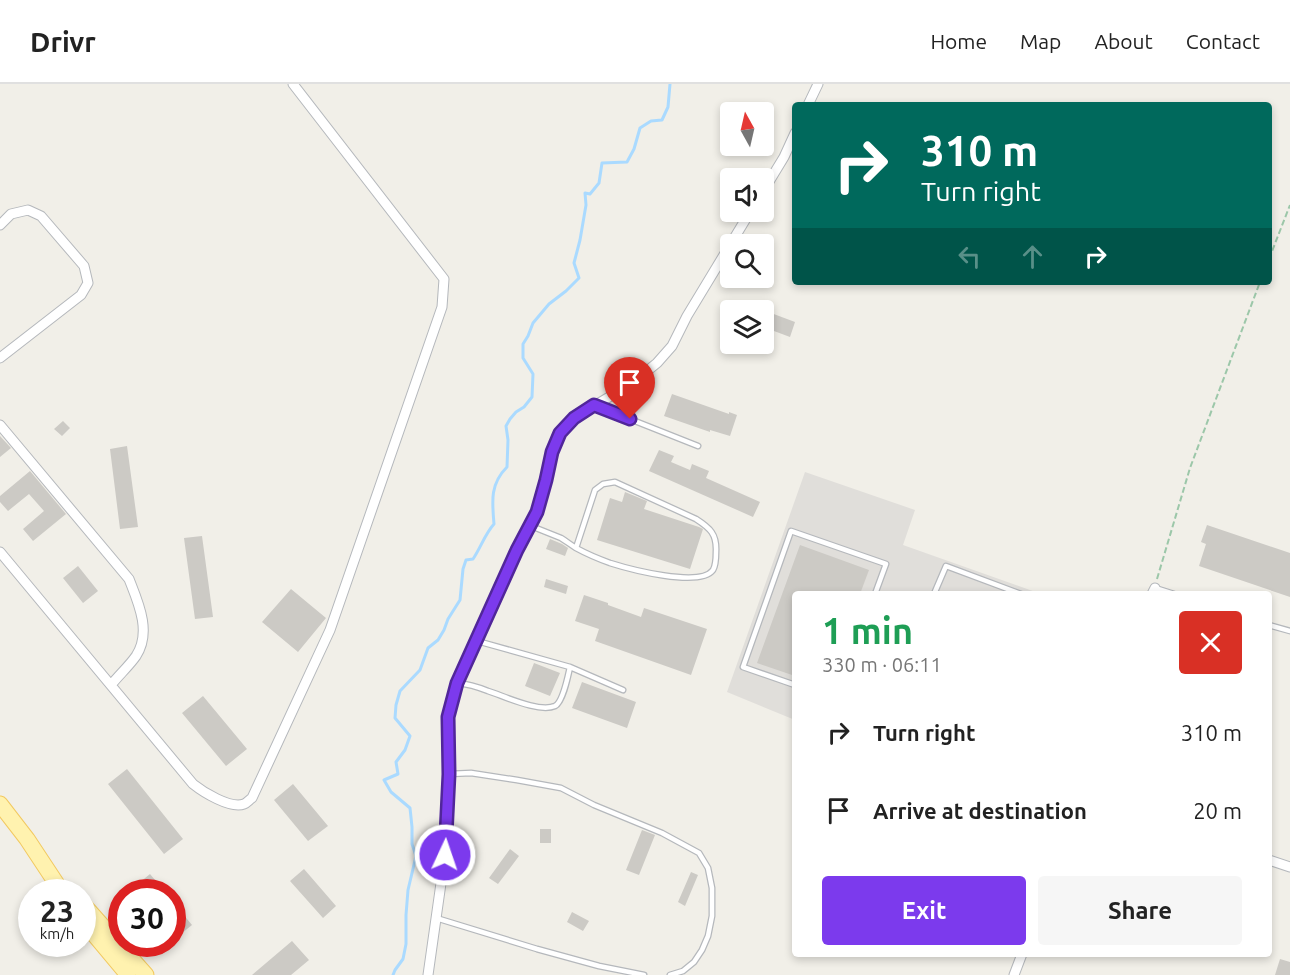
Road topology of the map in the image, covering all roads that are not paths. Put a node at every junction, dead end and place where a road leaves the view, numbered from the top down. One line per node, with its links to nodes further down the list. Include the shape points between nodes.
1 (293, 84): 24 (street, via 444,279 442,307 330,630 252,798 234,805 193,784)
2 (818, 84): 3 (street)
3 (809, 102)
4 (792, 140): 5 (street)
5 (774, 174)
6 (744, 222): 9 (street, via 672,346 631,384)
7 (0, 225): 8 (street, via 11,214 28,210 41,216 84,266 88,283 81,295)
8 (0, 358)
9 (594, 405): 11 (lane); 12 (street, via 560,433)
10 (0, 425): 24 (street, via 129,579 144,635 137,654)
11 (698, 446)
12 (530, 525): 13 (lane); 20 (street)
13 (576, 548): 13 (lane, via 595,490 615,482 706,526 714,535 716,563 706,575 680,578 612,563)
14 (0, 552): 24 (street)
15 (876, 591): 23 (lane, via 886,564 791,531 743,667)
16 (935, 591): 17 (lane, via 946,566)
17 (1013, 591)
18 (1272, 626): 19 (lane)
19 (1290, 631)
20 (477, 641): 21 (lane); 22 (street)
21 (570, 667): 22 (lane, via 560,701 548,707 528,705); 25 (lane)
22 (457, 683): 26 (street, via 448,717)
23 (792, 684)
24 (111, 685)
25 (623, 690)
26 (449, 774): 33 (street, via 445,855); 41 (lane, via 471,773 561,788 699,853 708,868 712,888 708,936 694,962)
27 (0, 804): 28 (main road)
28 (27, 840): 31 (main road); 32 (main road)
29 (1272, 861): 30 (street)
30 (1290, 867)
31 (53, 879)
32 (62, 879)
33 (435, 918): 39 (street); 40 (lane, via 599,966)
34 (96, 919): 38 (main road)
35 (96, 937): 37 (main road)
36 (1021, 957): 42 (street)
37 (128, 975)
38 (146, 975)
39 (428, 975)
40 (644, 975)
41 (670, 975)
42 (1014, 975)

